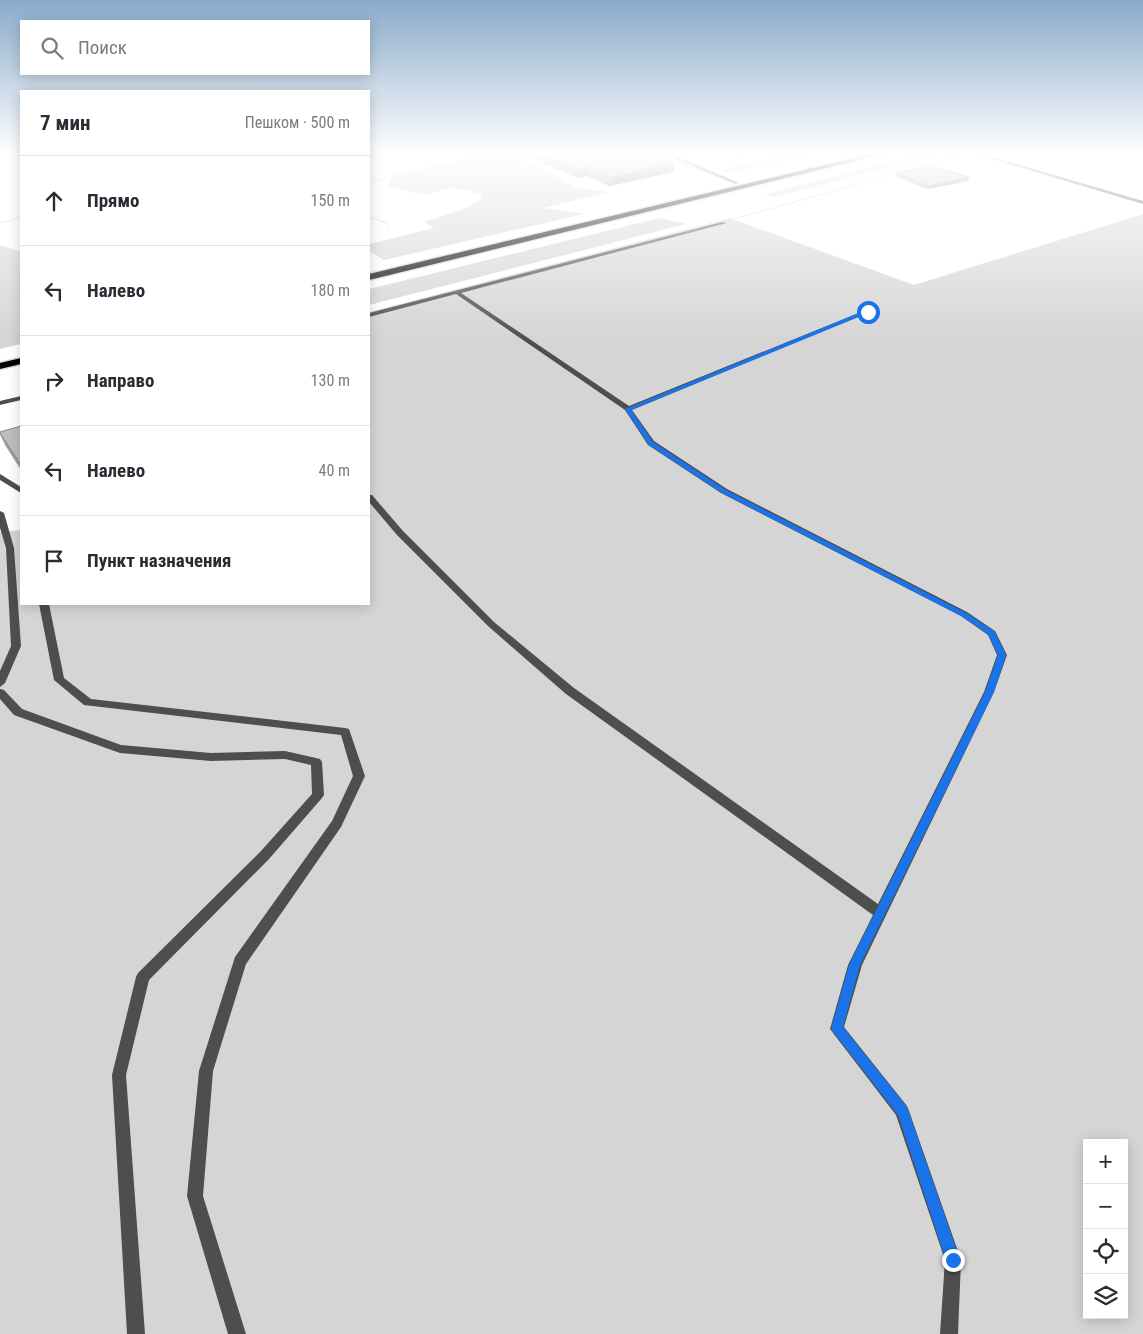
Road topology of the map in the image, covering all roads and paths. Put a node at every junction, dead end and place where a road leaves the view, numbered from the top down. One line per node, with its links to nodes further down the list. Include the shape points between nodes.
1 (598, 215): 9 (highway)
2 (627, 215): 10 (highway)
3 (743, 215): 7 (path)
4 (20, 216): 6 (path)
5 (370, 216): 8 (path, via 386,223)
6 (0, 223)
7 (724, 223): 11 (street)
8 (388, 228)
9 (370, 270)
10 (370, 277)
11 (456, 292): 13 (street); 20 (street)
12 (868, 312): 20 (street)
13 (370, 315)
14 (20, 353): 15 (highway)
15 (0, 358)
16 (20, 361): 17 (highway)
17 (0, 366)
18 (20, 398): 19 (street)
19 (0, 403)
20 (628, 409): 28 (street, via 651,443 724,491 964,614 992,633 1002,655 989,692)
21 (0, 476): 22 (street)
22 (20, 490)
23 (370, 498): 28 (street, via 400,533 491,624 570,691)
24 (0, 514): 26 (street, via 10,548 16,646)
25 (44, 605): 30 (street, via 59,680 88,702 345,732 359,776 337,824 240,962 206,1072 195,1196)
26 (0, 683)
27 (1, 696): 29 (street, via 18,712 120,749 211,757 285,755 316,762 318,796 265,855 142,977 119,1075)
28 (880, 913): 31 (street, via 855,965 837,1029 902,1111 953,1260)
29 (136, 1334)
30 (237, 1334)
31 (949, 1334)

